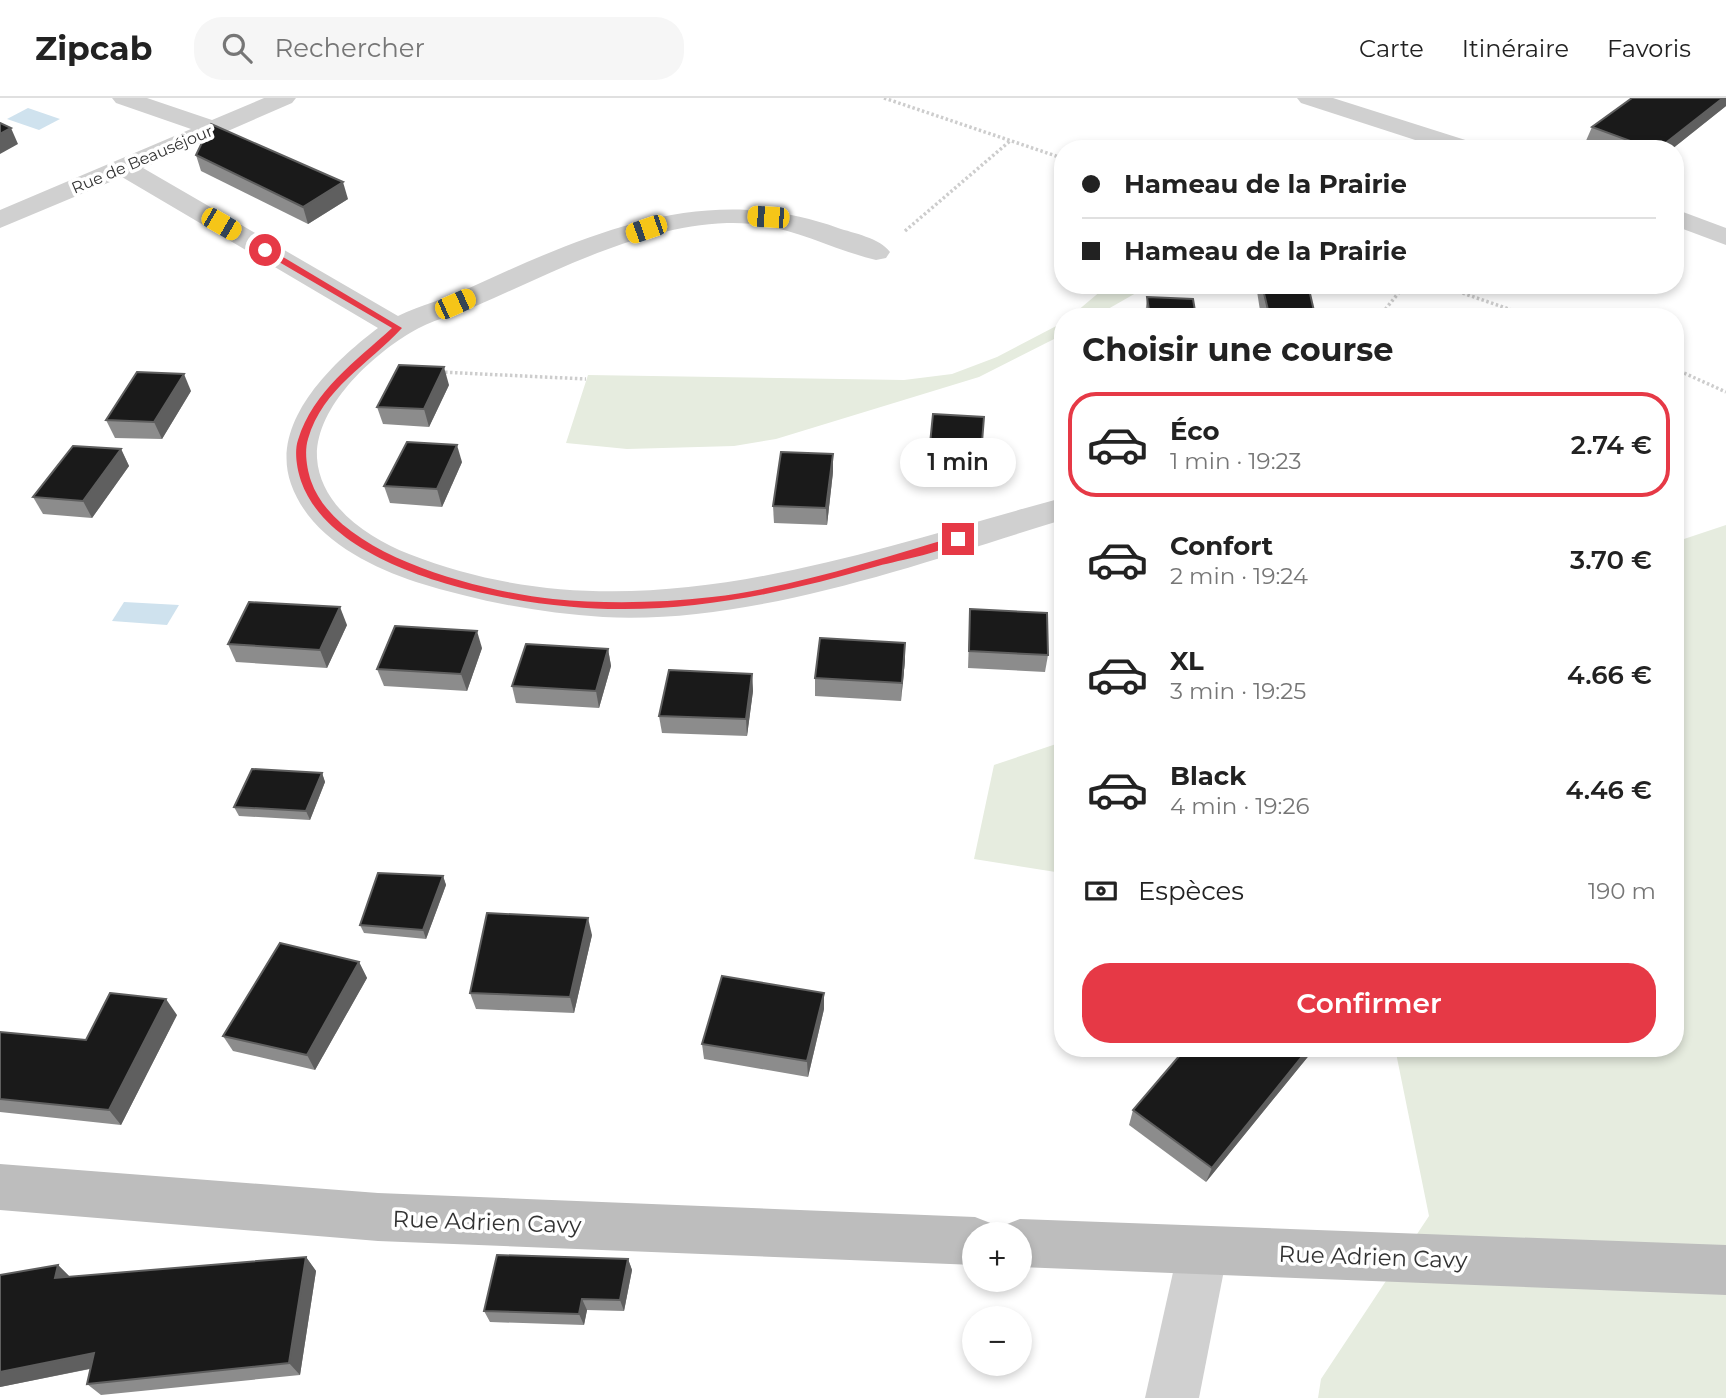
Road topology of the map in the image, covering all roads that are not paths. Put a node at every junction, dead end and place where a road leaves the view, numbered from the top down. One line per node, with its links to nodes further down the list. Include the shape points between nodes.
1 (124, 98): 4 (street)
2 (285, 98): 4 (street, Rue de Beauséjour)
3 (1310, 98): 5 (street)
4 (214, 129): 6 (street, Rue de Beauséjour)
5 (1440, 140)
6 (124, 167): 7 (street, Rue de Beauséjour); 11 (street)
7 (0, 220)
8 (1684, 221): 9 (street)
9 (1726, 237)
10 (876, 252): 11 (street, via 819,228 768,217 683,220 562,257)
11 (398, 328): 12 (street, via 327,392 302,441 302,469 313,501 337,527 371,551 474,587 552,602 624,606 712,601 803,584)
12 (1054, 511)
13 (0, 1187): 14 (main road, Rue Adrien Cavy, via 378,1217)
14 (962, 1240)
15 (1032, 1243): 16 (main road, Rue Adrien Cavy)
16 (1203, 1250): 17 (main road, Rue Adrien Cavy); 18 (street)
17 (1726, 1270)
18 (1172, 1398)

